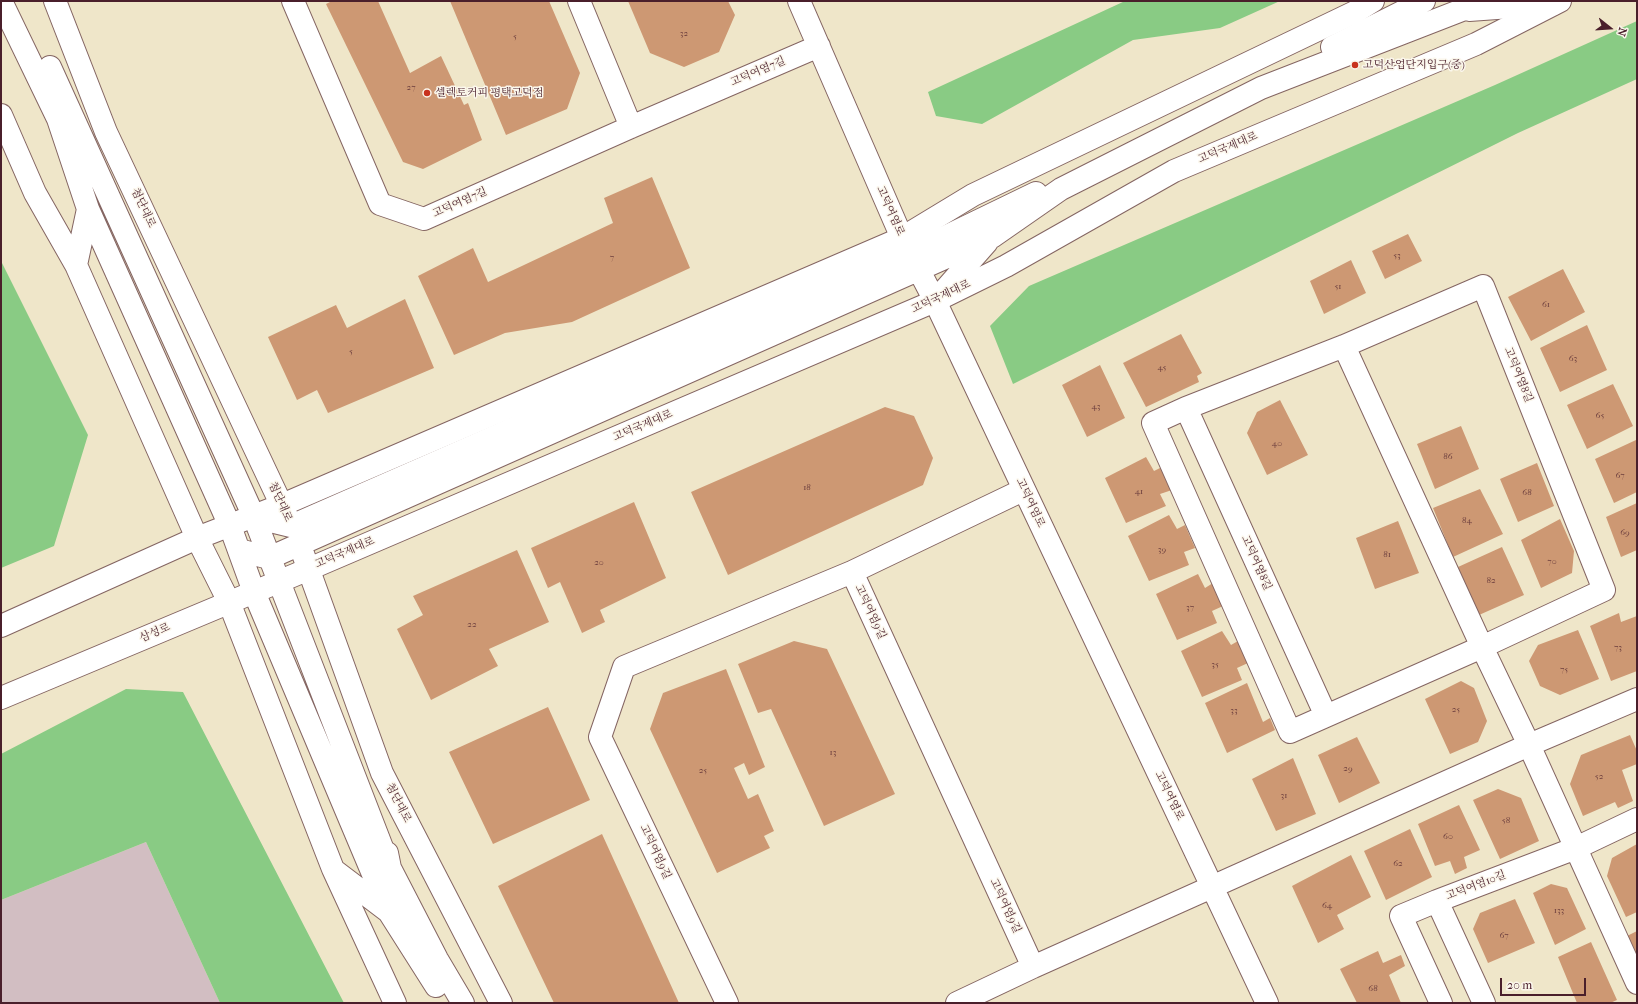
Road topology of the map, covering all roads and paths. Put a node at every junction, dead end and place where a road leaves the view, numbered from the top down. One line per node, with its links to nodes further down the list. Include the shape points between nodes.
1 (1, 1): 18 (street, via 58,119)
2 (17, 1): 14 (street)
3 (55, 1): 17 (street, 첨단대로)
4 (292, 1): 16 (street, 고덕여염7길, via 380,204 424,220)
5 (578, 1): 16 (street)
6 (799, 1): 13 (street, 고덕여염로)
7 (1413, 1): 11 (street)
8 (1424, 1): 20 (street)
9 (1485, 1): 12 (street)
10 (1556, 3): 12 (street); 22 (street, 고덕국제대로, via 1476,44 1174,171 1006,266)
11 (1365, 6): 20 (street, via 973,195)
12 (1460, 10): 19 (street, via 1261,88 1061,189)
13 (818, 46): 16 (street, 고덕여염7길); 20 (street, 고덕여염로)
14 (67, 103): 17 (street); 27 (street)
15 (1, 115): 21 (street, via 35,193)
16 (631, 127)
17 (106, 132): 26 (street, 첨단대로)
18 (88, 208): 21 (street); 28 (street)
19 (992, 236): 20 (street); 22 (street)
20 (910, 254): 22 (street, 고덕여염로); 26 (street); 29 (street)
21 (76, 265): 30 (street)
22 (935, 301): 25 (street, 고덕여염로); 33 (street, 고덕국제대로)
23 (1344, 346): 24 (street, 고덕여염8길); 39 (street); 39 (street, 고덕여염8길, via 1483,286 1604,590)
24 (1186, 408): 42 (street, 고덕여염8길); 42 (street, via 1153,423 1290,732)
25 (1023, 490): 34 (street); 49 (street, 고덕여염로)
26 (282, 505): 27 (street); 29 (street, 첨단대로)
27 (254, 516): 28 (street); 29 (street); 32 (street)
28 (230, 526): 30 (street); 31 (street)
29 (295, 535): 32 (street); 33 (street, 첨단대로)
30 (197, 538): 37 (street); 38 (street)
31 (239, 550): 32 (street); 36 (street)
32 (269, 558): 35 (street)
33 (309, 569): 35 (street, 삼성로); 44 (street, 첨단대로)
34 (852, 572): 52 (street, 고덕여염9길); 58 (street, 고덕여염9길, via 624,667 600,737)
35 (279, 581): 36 (street, 삼성로); 47 (street)
36 (254, 592): 37 (street, 삼성로); 51 (street)
37 (229, 602): 40 (street, 삼성로); 48 (street)
38 (1, 626)
39 (1482, 647): 42 (street, 고덕여염8길); 43 (street)
40 (1, 698)
41 (1637, 699): 43 (street)
42 (1326, 716)
43 (1529, 745): 46 (street); 49 (street)
44 (382, 773): 47 (street, via 378,810); 57 (street, 첨단대로)
45 (1637, 819): 46 (street, 고덕여염10길)
46 (1576, 848): 50 (street, 고덕여염10길); 53 (street)
47 (390, 868): 56 (street)
48 (333, 869): 51 (street); 54 (street)
49 (1212, 886): 52 (street); 60 (street, 고덕여염로)
50 (1437, 901): 61 (street, via 1401,916); 62 (street, 고덕여염10길)
51 (389, 912): 55 (street)
52 (1033, 967): 59 (street)
53 (1637, 983)
54 (395, 1003)
55 (446, 1003)
56 (463, 1003)
57 (501, 1003)
58 (726, 1003)
59 (957, 1003)
60 (1267, 1003)
61 (1441, 1003)
62 (1484, 1003)

